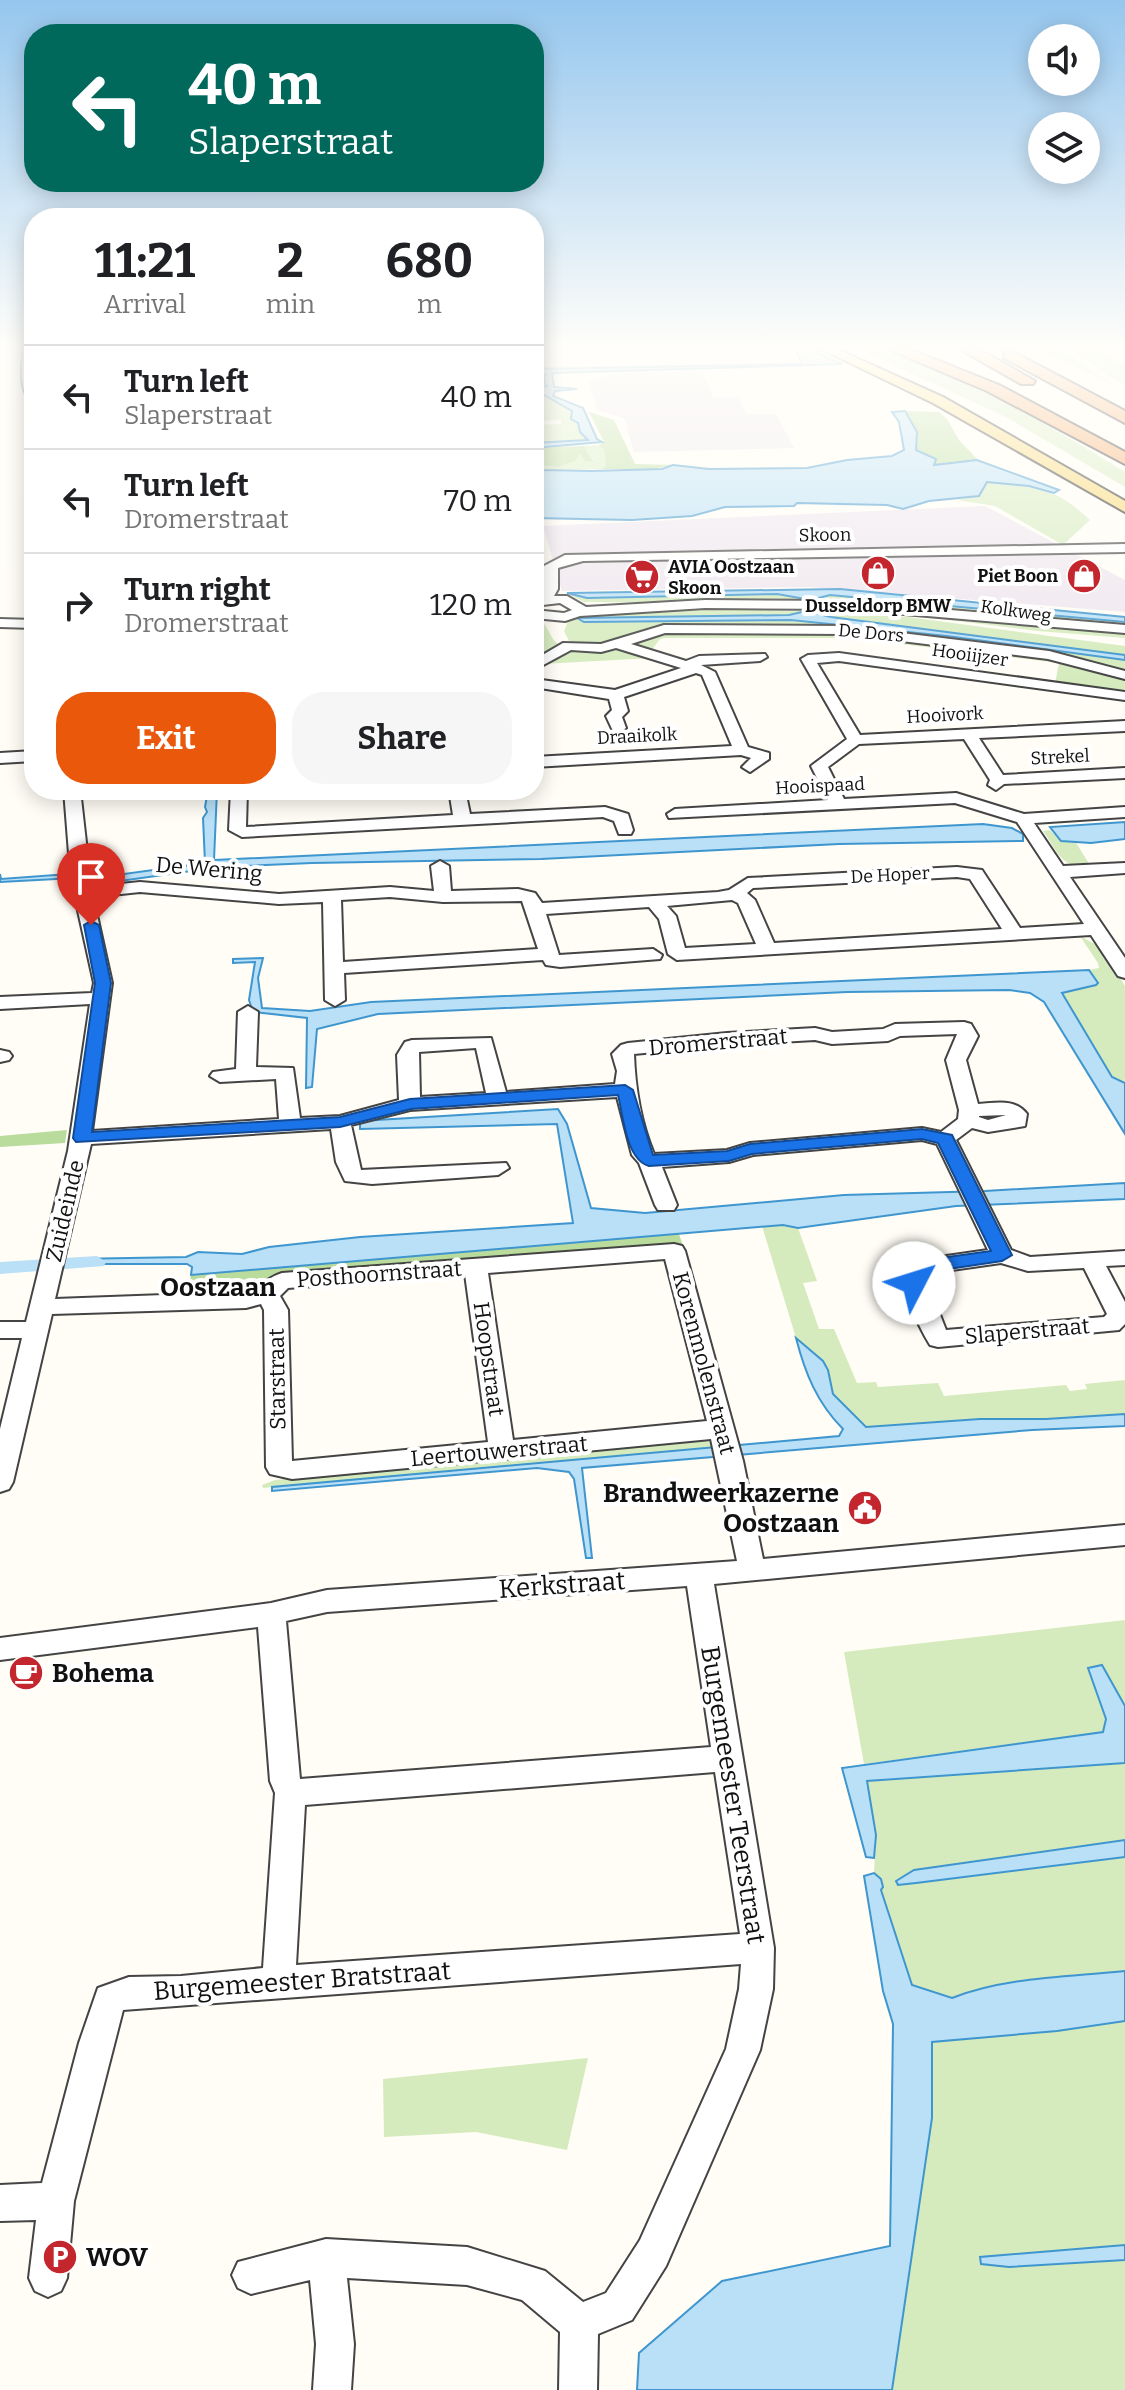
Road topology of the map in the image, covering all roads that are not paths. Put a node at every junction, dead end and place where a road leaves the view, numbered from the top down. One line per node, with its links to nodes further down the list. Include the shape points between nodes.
1 (1040, 459): 4 (main road)
2 (1058, 459): 3 (main road)
3 (1125, 496)
4 (1125, 507)
5 (1125, 548): 6 (street, Skoon, via 583,557 551,566)
6 (559, 603): 7 (street, Kolkweg); 12 (street)
7 (759, 605): 11 (street, Kolkweg, via 897,608); 13 (street, Kolkweg, via 918,616)
8 (0, 620): 9 (street)
9 (24, 621)
10 (544, 621): 12 (street)
11 (1125, 629)
12 (556, 635): 15 (street)
13 (1125, 643)
14 (616, 644): 15 (street); 18 (street); 19 (street, De Dors, via 664,629 844,630 1049,655)
15 (568, 646): 17 (street)
16 (760, 657): 18 (street, via 699,660)
17 (544, 660)
18 (692, 667): 21 (street); 27 (street, via 708,672)
19 (1125, 675)
20 (544, 684): 21 (street)
21 (616, 695): 23 (street)
22 (1125, 697): 26 (street, Hooiijzer, via 839,657 808,659)
23 (618, 728)
24 (1123, 728): 25 (street, Hooivork)
25 (968, 734): 26 (street, Hooivork); 33 (street)
26 (855, 740): 38 (street, via 819,766)
27 (742, 750): 30 (street, Draaikolk); 31 (street, via 763,756)
28 (24, 757): 29 (street)
29 (0, 758)
30 (544, 761)
31 (750, 767)
32 (1125, 773): 33 (street, Strekel)
33 (999, 788): 37 (street, Hooispaad)
34 (73, 800): 47 (street, Zuideinde)
35 (238, 800): 41 (street, via 237,830 242,832)
36 (459, 800): 41 (street)
37 (967, 801): 38 (street, Hooispaad); 42 (street, Hooispaad)
38 (839, 805): 40 (street, Hooispaad)
39 (1125, 812): 42 (street)
40 (675, 814)
41 (462, 819): 43 (street, via 605,812 622,818)
42 (1029, 828): 46 (street)
43 (625, 830)
44 (440, 866): 50 (street)
45 (1125, 868): 46 (street)
46 (1058, 872): 53 (street)
47 (80, 881): 49 (street, De Wering, via 259,899); 60 (street, Zuideinde, via 103,972)
48 (735, 894): 51 (street, De Hoper); 54 (street, De Hoper, via 748,883 976,874); 55 (street, via 746,900)
49 (332, 896): 50 (street, De Wering, via 390,892); 58 (street)
50 (443, 897): 52 (street, De Wering, via 518,894 529,897)
51 (656, 901): 52 (street, De Wering); 55 (street, via 667,916 677,954)
52 (536, 909): 56 (street)
53 (1095, 929): 54 (street); 59 (street)
54 (1015, 935): 55 (street)
55 (768, 950)
56 (549, 954): 57 (street, via 553,961); 58 (street)
57 (653, 955)
58 (336, 968): 61 (street)
59 (1125, 972)
60 (101, 998): 62 (street); 73 (street, Zuideinde)
61 (335, 1000)
62 (0, 1003)
63 (248, 1012): 64 (street)
64 (246, 1074): 65 (street); 72 (street, via 286,1072)
65 (220, 1076)
66 (625, 1090): 67 (street); 70 (street, Dromerstraat, via 622,1054 628,1049 815,1034 888,1035 953,1026 964,1028 968,1036 956,1060); 75 (street, Dromerstraat)
67 (497, 1098): 68 (street); 68 (street, via 484,1042 412,1046 407,1055)
68 (410, 1104): 71 (street)
69 (1017, 1114): 70 (street, via 1018,1122 988,1126)
70 (969, 1115): 74 (street)
71 (340, 1122): 72 (street); 76 (street, via 353,1176)
72 (290, 1124): 73 (street)
73 (82, 1138): 84 (street, Zuideinde)
74 (945, 1139): 75 (street, via 922,1134); 79 (street)
75 (649, 1161): 77 (street)
76 (498, 1168)
77 (666, 1205)
78 (674, 1251): 82 (street, Posthoornstraat); 86 (street, Korenmolenstraat)
79 (1002, 1255): 81 (street, Slaperstraat, via 1028,1264); 81 (street, Slaperstraat, via 912,1268 938,1339 1111,1324 1120,1315)
80 (1125, 1258): 81 (street, Slaperstraat)
81 (1092, 1261)
82 (476, 1267): 83 (street, Posthoornstraat, via 282,1281); 87 (street, Hoopstraat)
83 (267, 1294): 84 (street, Posthoornstraat); 88 (street, Starstraat, via 276,1310)
84 (39, 1319): 85 (street, Posthoornstraat); 89 (street, Zuideinde)
85 (0, 1330)
86 (724, 1444): 87 (street, Leertouwerstraat); 91 (street, Korenmolenstraat)
87 (502, 1451): 88 (street, Leertouwerstraat)
88 (279, 1467)
89 (0, 1482)
90 (1125, 1535): 91 (street, Kerkstraat)
91 (752, 1570): 92 (street, Kerkstraat)
92 (699, 1575): 93 (street, Kerkstraat, via 327,1601); 95 (street, Burgemeester Teerstraat)
93 (271, 1614): 94 (street, Kerkstraat); 96 (street)
94 (0, 1649)
95 (729, 1758): 96 (street); 97 (street, Burgemeester Teerstraat)
96 (290, 1793): 98 (street)
97 (758, 1948): 98 (street, Burgemeester Bratstraat); 104 (street, Burgemeester Teerstraat, via 743,2050 653,2253 619,2307)
98 (279, 1982): 99 (street, Burgemeester Bratstraat, via 129,1993 110,1999)
99 (56, 2201): 100 (street); 103 (street)
100 (0, 2203)
101 (326, 2258): 102 (street); 104 (street, via 467,2266 532,2284); 105 (street, via 335,2344)
102 (251, 2275)
103 (48, 2278)
104 (579, 2323): 106 (street)
105 (332, 2390)
106 (578, 2390)

